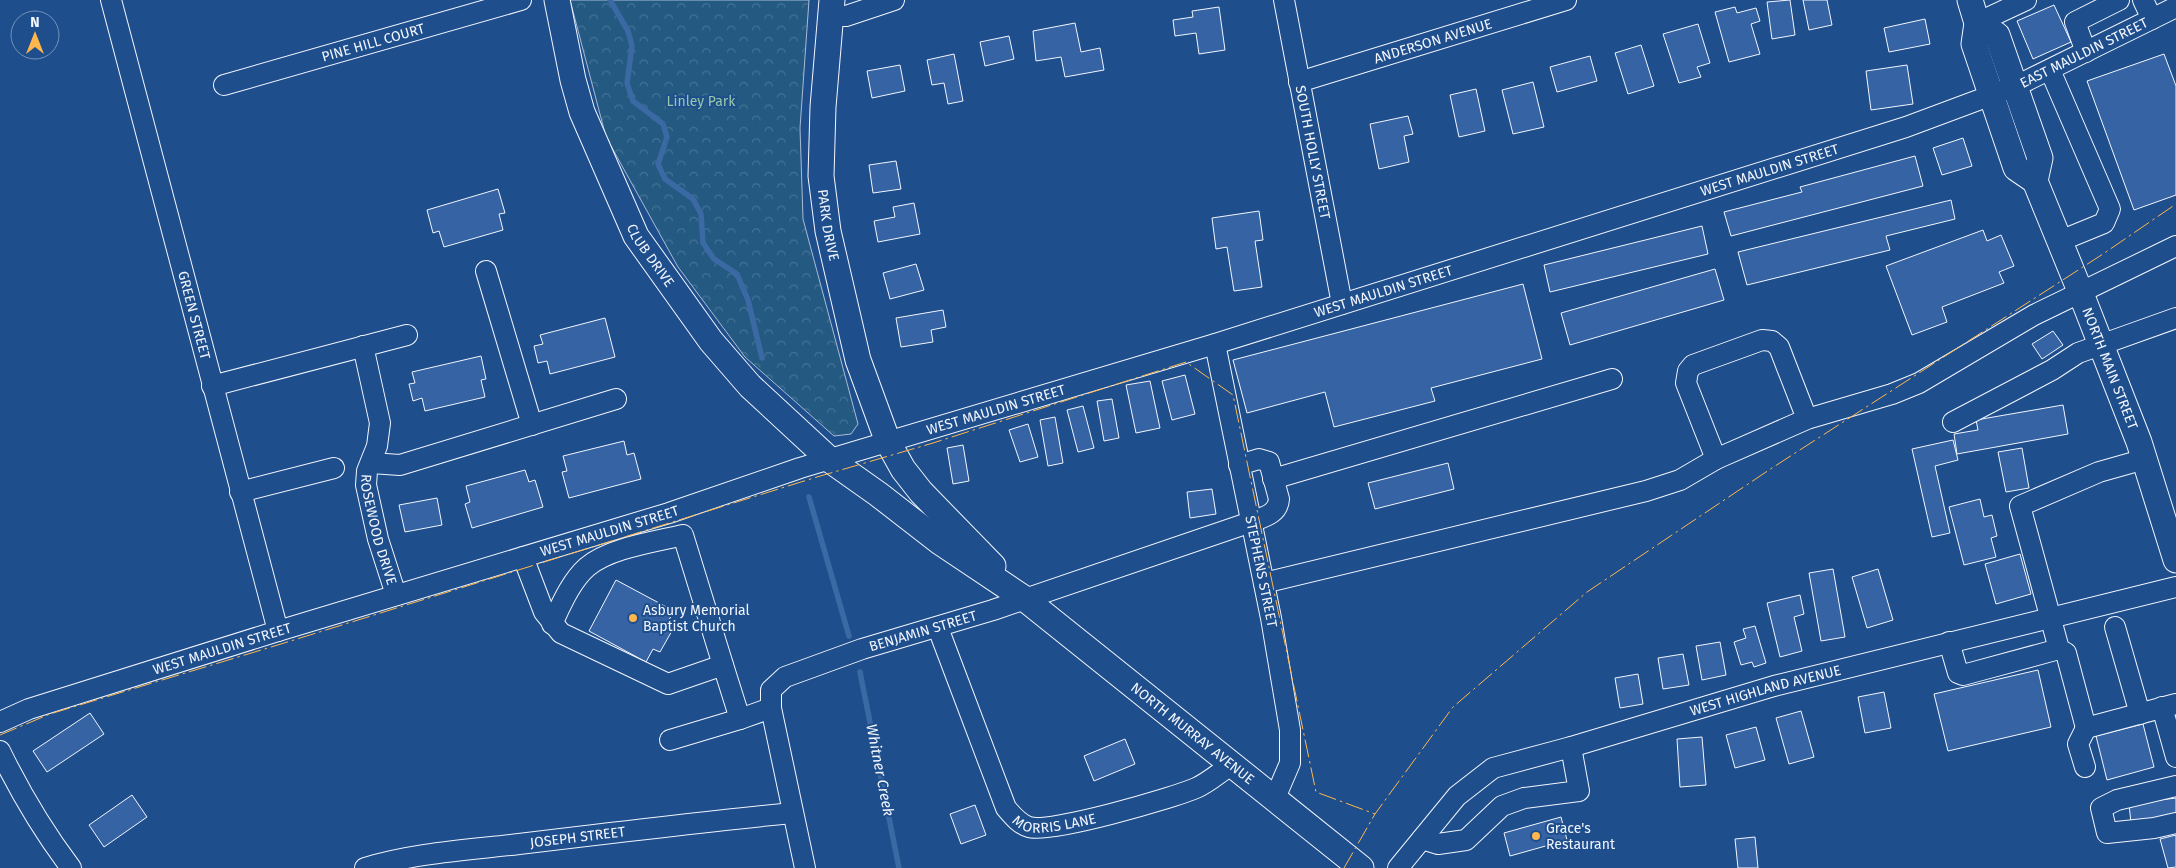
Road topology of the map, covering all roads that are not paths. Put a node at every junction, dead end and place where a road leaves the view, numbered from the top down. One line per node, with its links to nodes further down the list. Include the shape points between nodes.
1 (111, 0): 32 (street, GREEN STREET)
2 (521, 0): 17 (street, PINE HILL COURT)
3 (557, 0): 40 (main road, CLUB DRIVE, via 572,80 582,112 636,236 711,341 750,386)
4 (894, 0): 11 (street, via 846,16)
5 (1284, 0): 16 (street, SOUTH HOLLY STREET)
6 (1566, 0): 16 (street, ANDERSON AVENUE)
7 (2026, 0): 12 (street)
8 (2119, 0): 14 (street, via 2075,22)
9 (2144, 0): 13 (street)
10 (2176, 7): 13 (street, EAST MAULDIN STREET)
11 (831, 8): 37 (main road, PARK DRIVE, via 821,176 828,231 858,360)
12 (1974, 11): 18 (main road, via 1998,35); 19 (main road, via 1974,44)
13 (2152, 19): 14 (street, EAST MAULDIN STREET)
14 (2086, 52): 15 (street, EAST MAULDIN STREET)
15 (2050, 70): 18 (street, EAST MAULDIN STREET); 21 (street, via 2110,209 2104,223)
16 (1299, 82): 25 (street, SOUTH HOLLY STREET)
17 (224, 85)
18 (2016, 86): 19 (street, EAST MAULDIN STREET); 20 (main road, via 2040,158)
19 (1991, 95): 20 (main road, via 2016,168); 25 (street, WEST MAULDIN STREET, via 1906,127)
20 (2035, 181): 21 (main road, NORTH MAIN STREET)
21 (2060, 241): 24 (main road, NORTH MAIN STREET)
22 (2176, 246): 24 (street)
23 (486, 271): 36 (street)
24 (2080, 291): 28 (main road, NORTH MAIN STREET); 34 (street, via 1919,383)
25 (1342, 304): 29 (street, WEST MAULDIN STREET)
26 (2176, 318): 28 (street)
27 (406, 335): 30 (street)
28 (2101, 343): 35 (street, via 2078,352 2052,370); 39 (main road, NORTH MAIN STREET)
29 (1215, 344): 37 (street, WEST MAULDIN STREET); 42 (street, STEPHENS STREET)
30 (363, 346): 32 (street); 41 (street, ROSEWOOD DRIVE, via 380,423)
31 (1612, 380): 44 (street)
32 (212, 386): 45 (street, GREEN STREET)
33 (616, 399): 36 (street)
34 (1807, 419): 38 (street); 38 (street, via 1779,347 1772,341 1762,340 1692,365 1686,383)
35 (1953, 422)
36 (532, 425): 41 (street, via 400,465)
37 (888, 442): 40 (street, WEST MAULDIN STREET); 52 (main road, NORTH MURRAY AVENUE, via 921,492)
38 (1716, 459): 49 (street, via 1680,480 1646,491)
39 (2145, 459): 48 (main road, NORTH MAIN STREET); 53 (street, via 2098,472 2020,506)
40 (830, 460): 47 (street, WEST MAULDIN STREET); 52 (main road, NORTH MURRAY AVENUE, via 940,542)
41 (371, 462): 51 (street, ROSEWOOD DRIVE, via 366,485 378,539)
42 (1240, 465): 44 (street, BENJAMIN STREET, via 1264,459 1269,462); 46 (street, STEPHENS STREET)
43 (334, 468): 45 (street)
44 (1273, 479): 46 (street, BENJAMIN STREET, via 1279,505 1275,512)
45 (240, 492): 57 (street, GREEN STREET)
46 (1251, 522): 49 (street, STEPHENS STREET); 52 (street, BENJAMIN STREET)
47 (523, 557): 51 (street, WEST MAULDIN STREET); 54 (street, via 544,612)
48 (2176, 560)
49 (1264, 583): 74 (street, STEPHENS STREET, via 1290,730 1290,763)
50 (2176, 587): 53 (street, WEST HIGHLAND AVENUE)
51 (396, 595): 57 (street, WEST MAULDIN STREET)
52 (1025, 599): 56 (street, BENJAMIN STREET); 71 (main road, NORTH MURRAY AVENUE)
53 (2050, 617): 58 (street, WEST HIGHLAND AVENUE); 59 (street)
54 (552, 624): 60 (street, via 561,633 668,684); 60 (street, via 585,569 606,556 683,535)
55 (2116, 627): 63 (street)
56 (938, 628): 62 (street, BENJAMIN STREET, via 862,649 786,677 772,690); 71 (street, MORRIS LANE, via 1006,808 1020,823 1031,828 1054,827 1111,814 1197,788)
57 (278, 630): 65 (street, WEST MAULDIN STREET)
58 (1950, 642): 59 (street, via 1958,673 1963,675); 68 (street, WEST HIGHLAND AVENUE, via 1774,686)
59 (2059, 649): 66 (street, via 2066,653)
60 (723, 665): 64 (street)
61 (2169, 706): 63 (street); 70 (street)
62 (770, 708): 64 (street); 75 (street, BENJAMIN STREET)
63 (2140, 714): 66 (street)
64 (740, 719): 67 (street)
65 (0, 722)
66 (2086, 728): 72 (street, via 2078,744)
67 (670, 740)
68 (1571, 747): 77 (street, WEST HIGHLAND AVENUE, via 1493,768 1457,796); 77 (street, via 1579,791 1524,798 1502,806 1466,840 1438,844)
69 (0, 751): 78 (street, via 19,789)
70 (2176, 757)
71 (1231, 765): 74 (main road, NORTH MURRAY AVENUE)
72 (2085, 767)
73 (2176, 786): 76 (street, via 2117,800 2101,808 2107,833)
74 (1275, 798): 81 (main road, NORTH MURRAY AVENUE)
75 (792, 813): 79 (street, JOSEPH STREET, via 453,852); 80 (street, BENJAMIN STREET)
76 (2176, 822)
77 (1422, 839): 82 (street, WEST HIGHLAND AVENUE)
78 (71, 868)
79 (365, 868)
80 (805, 868)
81 (1361, 868)
82 (1398, 868)

